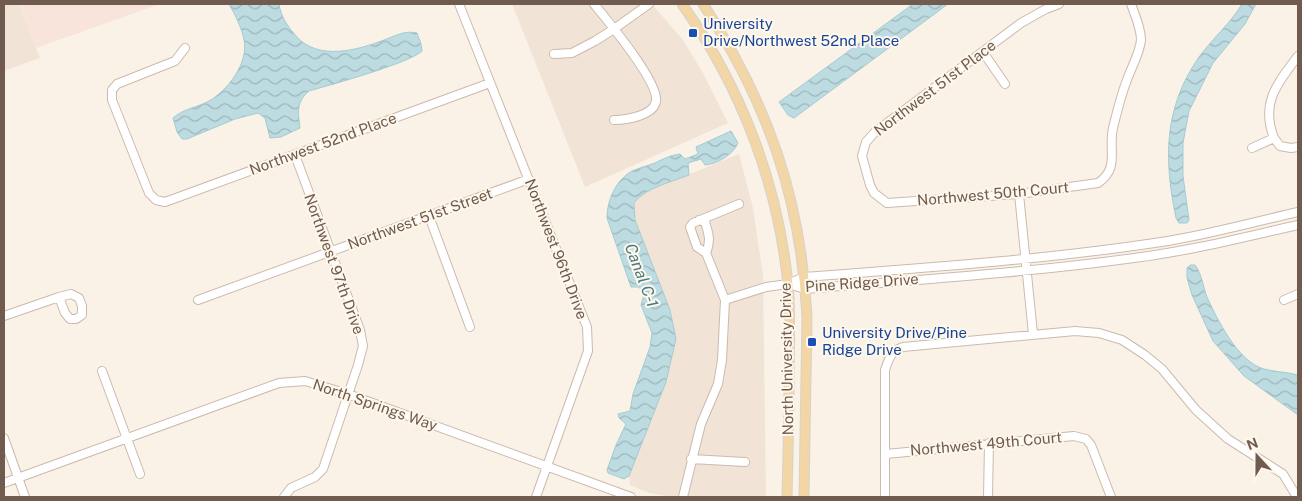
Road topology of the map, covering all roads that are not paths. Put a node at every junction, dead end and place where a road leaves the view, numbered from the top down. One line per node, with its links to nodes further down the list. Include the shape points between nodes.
1 (459, 4): 13 (street, Northwest 96th Drive)
2 (594, 4): 8 (street)
3 (649, 4): 8 (street)
4 (682, 4): 33 (main road, North University Drive, via 731,85 758,150 770,189)
5 (703, 4): 32 (main road, North University Drive, via 746,78 776,146 796,225)
6 (1059, 4): 10 (street, Northwest 51st Place, via 1021,23)
7 (1130, 4): 21 (street, Northwest 50th Court, via 1141,42 1122,91 1112,131 1110,172 1098,183)
8 (614, 29): 11 (street, via 572,53); 15 (street, via 647,76 656,101 652,110 628,120)
9 (185, 48): 19 (street, Northwest 52nd Place, via 175,61 117,84 112,90 112,100 149,193 156,200 165,202)
10 (983, 52): 14 (street); 22 (street, Northwest 51st Place, via 874,132 866,142 862,156 870,185)
11 (554, 54)
12 (1298, 56): 16 (street, via 1270,100 1270,128)
13 (490, 83): 19 (street, Northwest 52nd Place); 20 (street, Northwest 96th Drive)
14 (1005, 84)
15 (614, 120)
16 (1274, 138): 17 (street, via 1280,146); 18 (street)
17 (1298, 146)
18 (1252, 148)
19 (295, 155): 28 (street, Northwest 97th Drive)
20 (529, 179): 25 (street, Northwest 51st Street); 51 (street, Northwest 96th Drive, via 587,327 588,350)
21 (1019, 194): 22 (street, Northwest 50th Court, via 887,204); 30 (street)
22 (880, 199)
23 (739, 204): 26 (street)
24 (1298, 212): 30 (street, Pine Ridge Drive, via 1164,242)
25 (429, 216): 28 (street, Northwest 51st Street); 41 (street)
26 (699, 220): 29 (street, via 705,222 709,232 710,244); 29 (street, via 690,227 697,247)
27 (1298, 225): 31 (street, Pine Ridge Drive, via 1167,253)
28 (330, 251): 37 (street, Northwest 51st Street); 44 (street, Northwest 97th Drive, via 363,346)
29 (706, 253): 38 (street)
30 (1026, 258): 31 (street); 32 (street, Pine Ridge Drive)
31 (1027, 270): 34 (street, Pine Ridge Drive); 42 (street)
32 (804, 277): 33 (street, Pine Ridge Drive); 34 (main road, North University Drive)
33 (788, 284): 34 (street, Pine Ridge Drive); 38 (street, via 766,286); 52 (main road, North University Drive)
34 (806, 289): 63 (main road, North University Drive)
35 (1298, 294): 39 (street)
36 (59, 297): 40 (street)
37 (198, 300)
38 (725, 300): 49 (street, via 718,384 701,424)
39 (1284, 300)
40 (4, 316)
41 (470, 327)
42 (1033, 334): 48 (street, via 896,350 885,370); 67 (street, via 1075,331 1099,333 1122,340 1162,369 1196,410 1228,440 1283,474)
43 (102, 371): 45 (street)
44 (348, 394): 45 (street, North Springs Way, via 305,381 279,383); 51 (street, North Springs Way); 57 (street, Northwest 97th Drive, via 323,469 316,477 291,488)
45 (127, 437): 53 (street); 54 (street, North Springs Way)
46 (4, 438): 54 (street)
47 (989, 443): 48 (street, Northwest 49th Court); 65 (street); 66 (street, Northwest 49th Court, via 1074,436 1086,439)
48 (886, 454): 64 (street)
49 (691, 460): 50 (street); 60 (street)
50 (746, 462)
51 (547, 467): 58 (street, Northwest 96th Drive); 59 (street, North Springs Way)
52 (788, 470): 61 (main road, North University Drive); 62 (main road, via 793,480)
53 (140, 474)
54 (18, 478): 55 (street, North Springs Way); 56 (street)
55 (4, 483)
56 (25, 497)
57 (284, 497)
58 (536, 497)
59 (631, 497)
60 (683, 497)
61 (787, 497)
62 (793, 497)
63 (804, 497)
64 (884, 497)
65 (988, 497)
66 (1110, 497)
67 (1297, 497)

